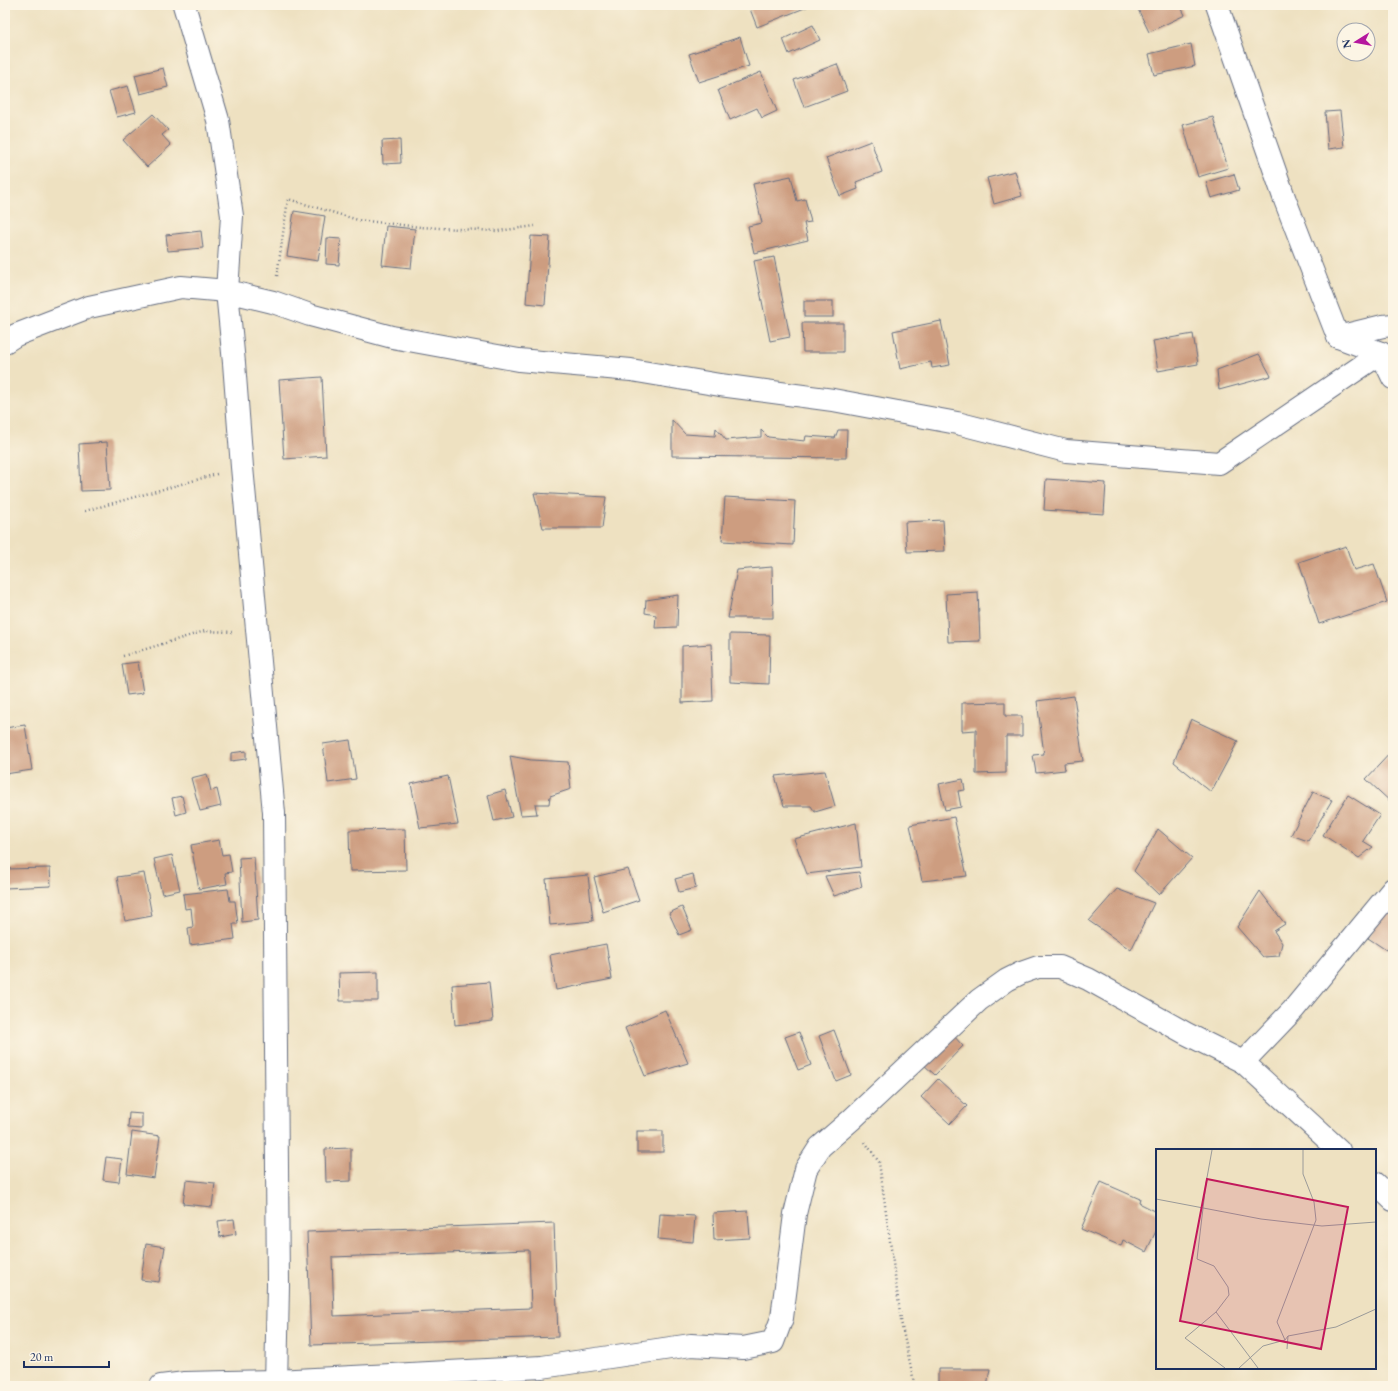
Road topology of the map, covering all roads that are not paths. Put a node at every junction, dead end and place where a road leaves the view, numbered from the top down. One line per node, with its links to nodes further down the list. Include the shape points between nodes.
1 (184, 5): 3 (street, via 218,120 232,216)
2 (1218, 5): 5 (street, via 1285,200)
3 (227, 291): 6 (street, via 181,287 89,307 16,335); 7 (street, via 392,337 519,360 631,370 833,400 957,423 1066,451 1219,463); 14 (street, via 274,813 278,1285)
4 (1393, 325): 5 (street)
5 (1338, 337): 7 (street)
6 (5, 342)
7 (1381, 353): 8 (street)
8 (1393, 378)
9 (1393, 889): 10 (street, via 1293,1010)
10 (1243, 1062): 11 (street); 14 (street, via 1088,979 1060,967 1038,967 1007,980 979,1000 820,1147 806,1169 795,1214 782,1318 773,1342 743,1348 691,1345 542,1367)
11 (1338, 1149)
12 (1376, 1184): 13 (street)
13 (1393, 1200)
14 (276, 1383): 15 (street, via 185,1383)
15 (161, 1386)

